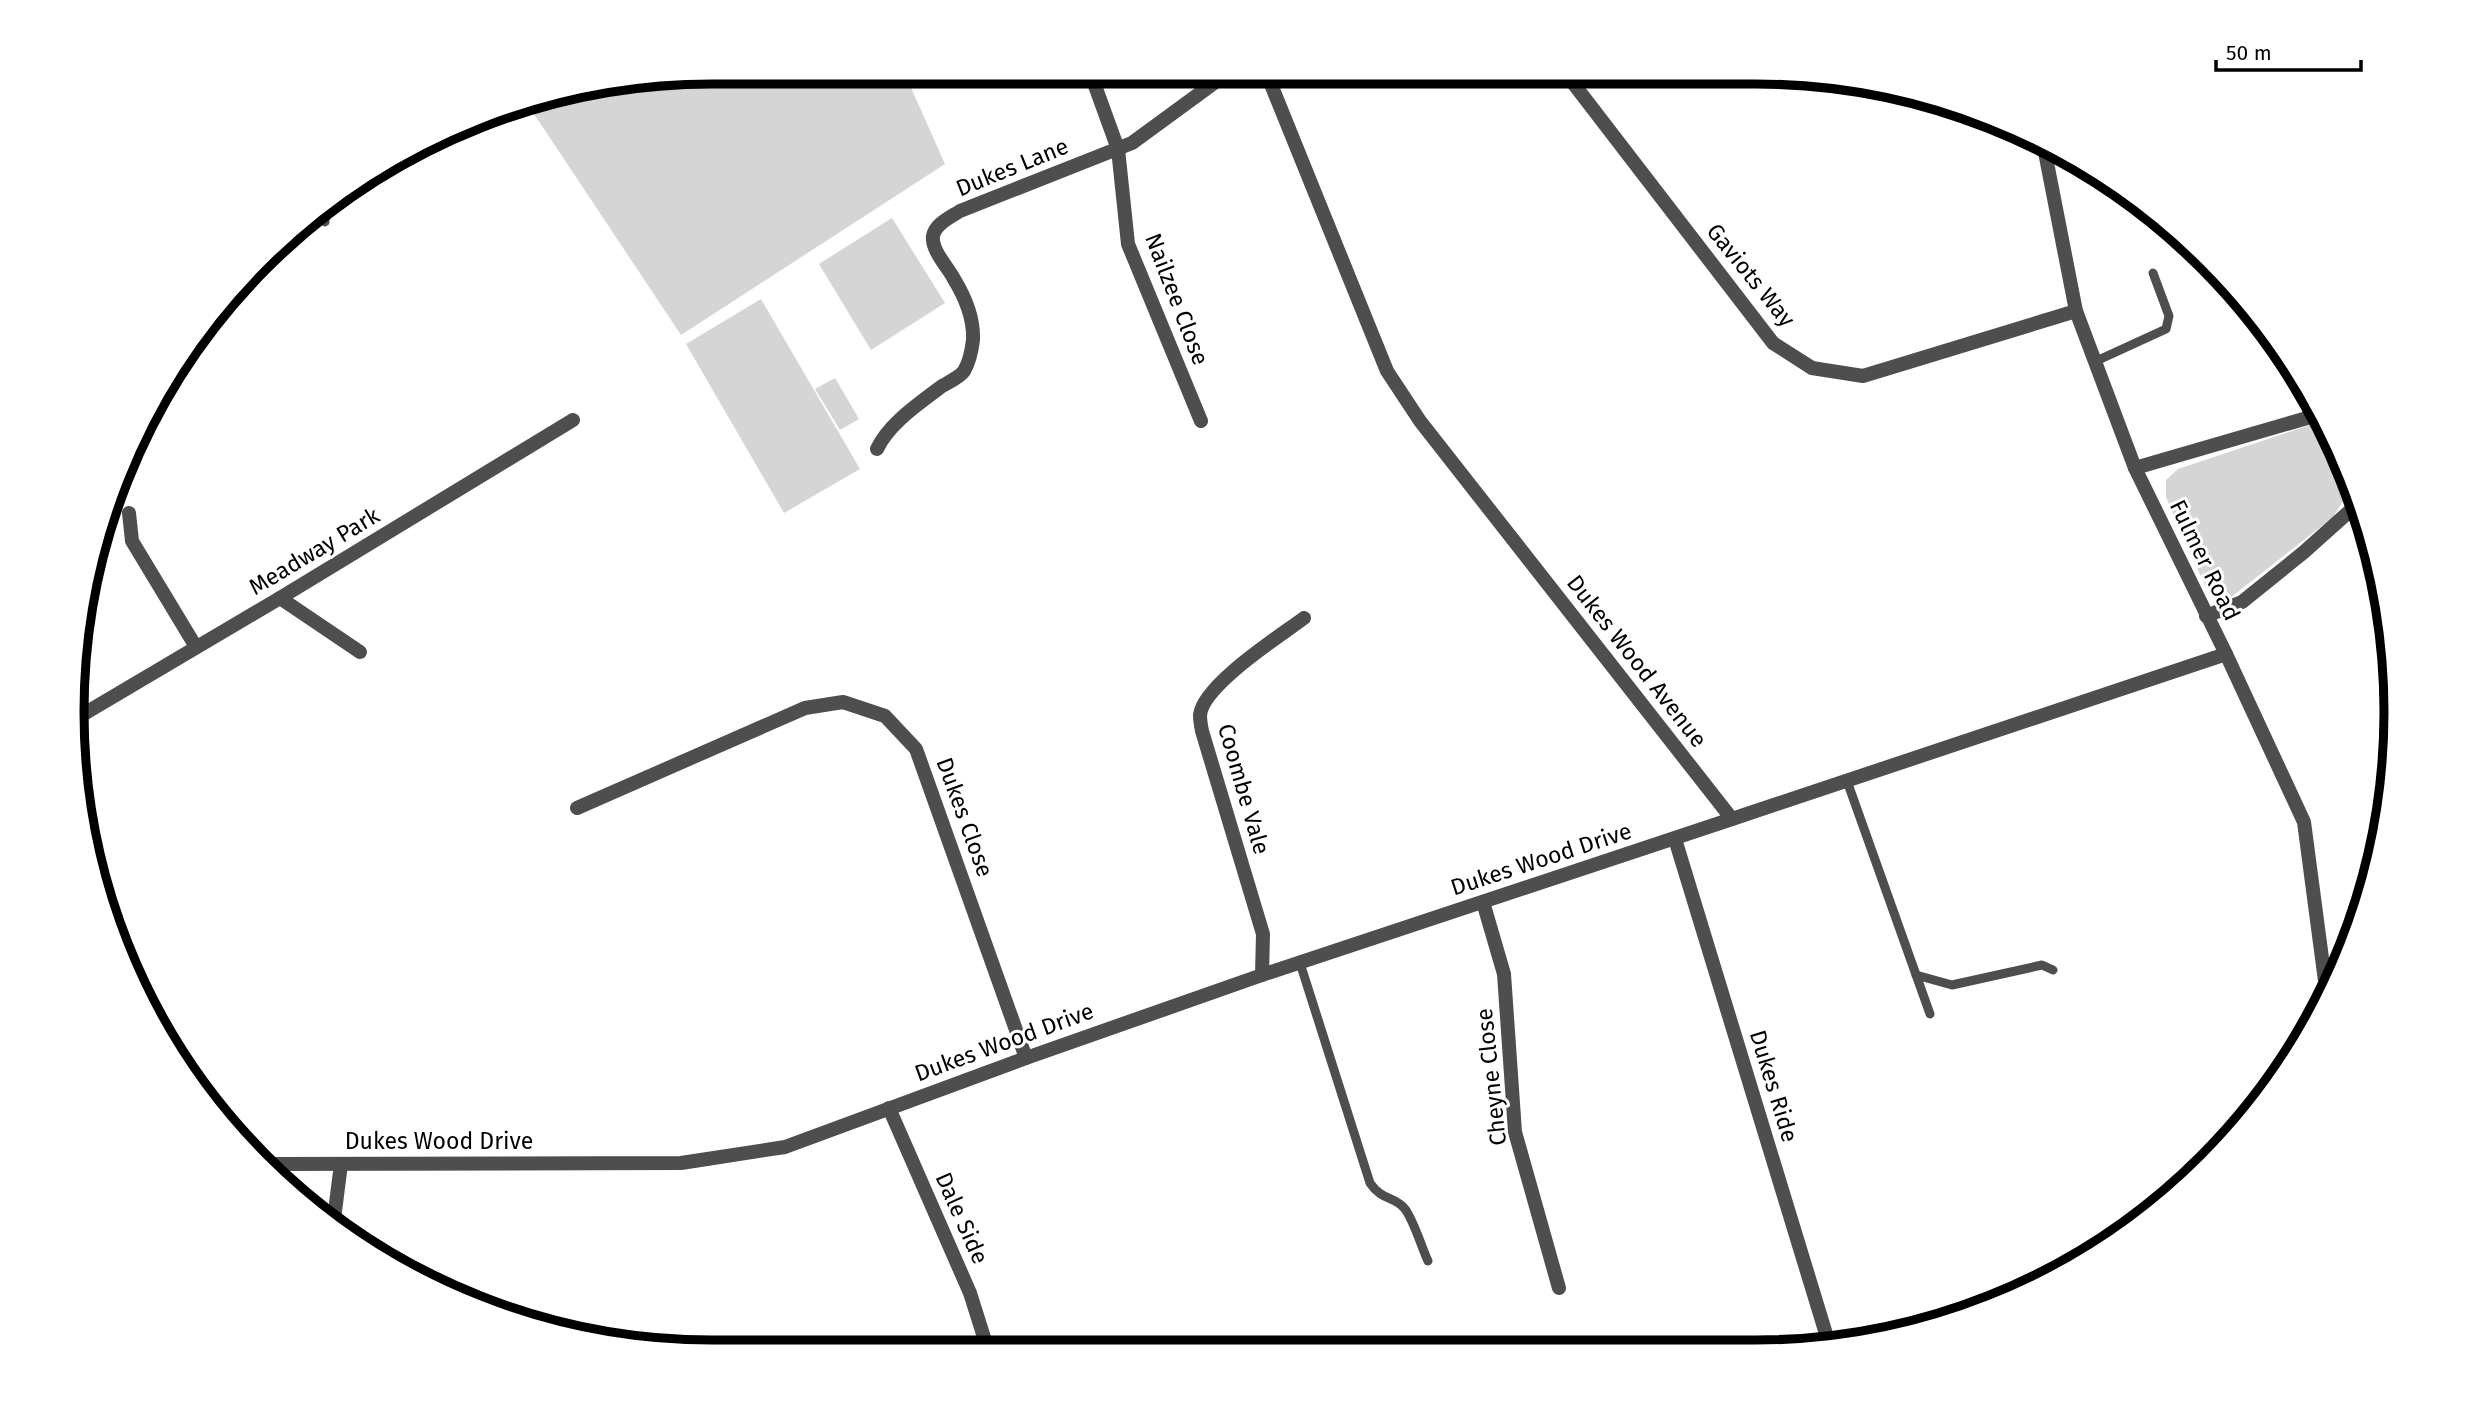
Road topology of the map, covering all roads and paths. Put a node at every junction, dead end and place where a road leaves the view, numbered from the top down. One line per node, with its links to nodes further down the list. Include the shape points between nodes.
1 (1094, 84): 5 (street, Nailzee Close)
2 (1213, 84): 5 (street, Dukes Lane)
3 (1271, 84): 28 (street, Dukes Wood Avenue, via 1387,371 1420,421)
4 (1574, 84): 10 (street, Gaviots Way, via 1773,343 1812,368 1863,376)
5 (1118, 149): 14 (street, Nailzee Close, via 1128,244); 15 (street, Dukes Lane, via 961,211 936,228 934,247 969,310 973,327 969,356 964,372 893,427)
6 (2046, 155): 10 (street, Fulmer Road)
7 (325, 218): 8 (lane)
8 (325, 222)
9 (2153, 273): 11 (lane, via 2169,316 2166,329)
10 (2076, 311): 11 (street, Fulmer Road)
11 (2094, 362): 16 (street, Fulmer Road)
12 (2310, 417): 16 (street)
13 (573, 420): 19 (street, Meadway Park)
14 (1201, 421)
15 (877, 449)
16 (2135, 468): 20 (street, Fulmer Road)
17 (2351, 511): 20 (street, via 2242,602)
18 (129, 513): 22 (street, via 132,541)
19 (280, 598): 22 (street, Meadway Park); 23 (street)
20 (2206, 616): 24 (street, Fulmer Road)
21 (1304, 618): 33 (street, Coombe Vale, via 1226,676 1200,713 1263,934)
22 (196, 647): 25 (street, Meadway Park)
23 (360, 652)
24 (2226, 654): 26 (street); 35 (street, Fulmer Road, via 2304,822)
25 (84, 714)
26 (1847, 781): 28 (street); 34 (lane)
27 (577, 808): 37 (street, Dukes Close, via 805,708 843,702 885,716 916,749)
28 (1732, 819): 29 (street, Dukes Wood Drive)
29 (1675, 839): 30 (street, Dukes Wood Drive); 44 (street, Dukes Ride)
30 (1483, 902): 31 (street, Dukes Wood Drive); 43 (street, Cheyne Close, via 1504,974 1515,1132)
31 (1300, 963): 33 (street, Dukes Wood Drive); 42 (lane, via 1370,1183 1378,1195 1406,1210)
32 (2053, 970): 34 (lane, via 2042,965 1952,985)
33 (1262, 975): 37 (street, Dukes Wood Drive)
34 (1916, 975): 36 (lane)
35 (2325, 978)
36 (1930, 1014)
37 (1026, 1058): 38 (street, Dukes Wood Drive)
38 (888, 1108): 40 (street, Dukes Wood Drive, via 785,1147 681,1163); 45 (street, Dale Side, via 970,1293)
39 (277, 1164): 40 (street, Dukes Wood Drive)
40 (341, 1164): 41 (street)
41 (335, 1213)
42 (1428, 1261)
43 (1559, 1287)
44 (1827, 1336)
45 (985, 1340)

